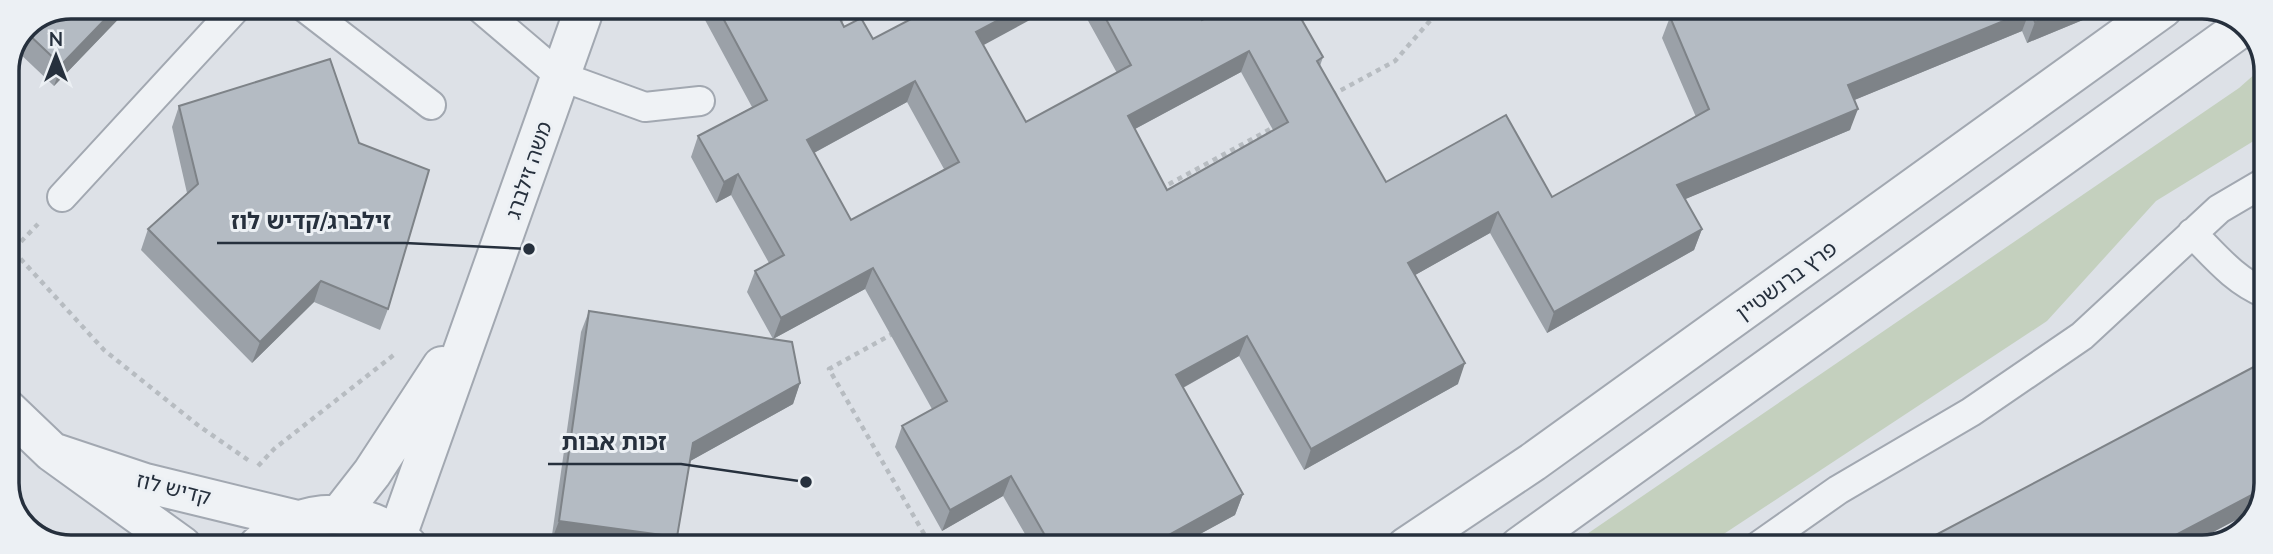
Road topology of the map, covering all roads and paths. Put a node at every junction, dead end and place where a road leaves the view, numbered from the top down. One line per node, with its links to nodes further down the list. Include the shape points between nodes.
1 (226, 19): 17 (lane)
2 (320, 19): 13 (lane)
3 (494, 19): 10 (lane)
4 (580, 19): 10 (street, משה זילברג)
5 (845, 19): 8 (path)
6 (1431, 19): 11 (path, via 1395,61)
7 (2148, 19): 36 (street, פרץ ברנשטיין, via 1544,454)
8 (829, 28)
9 (2236, 32): 37 (street)
10 (560, 76): 12 (lane, via 645,107); 22 (street, משה זילברג)
11 (1323, 100)
12 (700, 101)
13 (431, 105)
14 (1287, 120): 16 (path)
15 (2254, 188): 18 (lane, via 2219,209)
16 (1154, 192)
17 (62, 197)
18 (2192, 233): 20 (lane); 38 (lane, via 2082,336 1971,412 1838,490)
19 (19, 257): 26 (path, via 104,350)
20 (2254, 287)
21 (901, 330): 35 (path, via 829,369)
22 (471, 333): 29 (street, משה זילברג, via 439,368); 34 (street, משה זילברג)
23 (399, 351): 26 (path)
24 (19, 420): 25 (street, קדיש לוז)
25 (52, 452): 28 (street, קדיש לוז, via 145,483); 31 (street, קדיש לוז)
26 (257, 467): 27 (path); 28 (path)
27 (268, 474)
28 (226, 501): 30 (street, קדיש לוז)
29 (340, 514): 30 (street); 33 (street, via 368,519)
30 (297, 520): 32 (street)
31 (167, 535)
32 (274, 535)
33 (393, 535)
34 (405, 535)
35 (925, 535)
36 (1424, 535)
37 (1536, 535)
38 (1774, 535)

